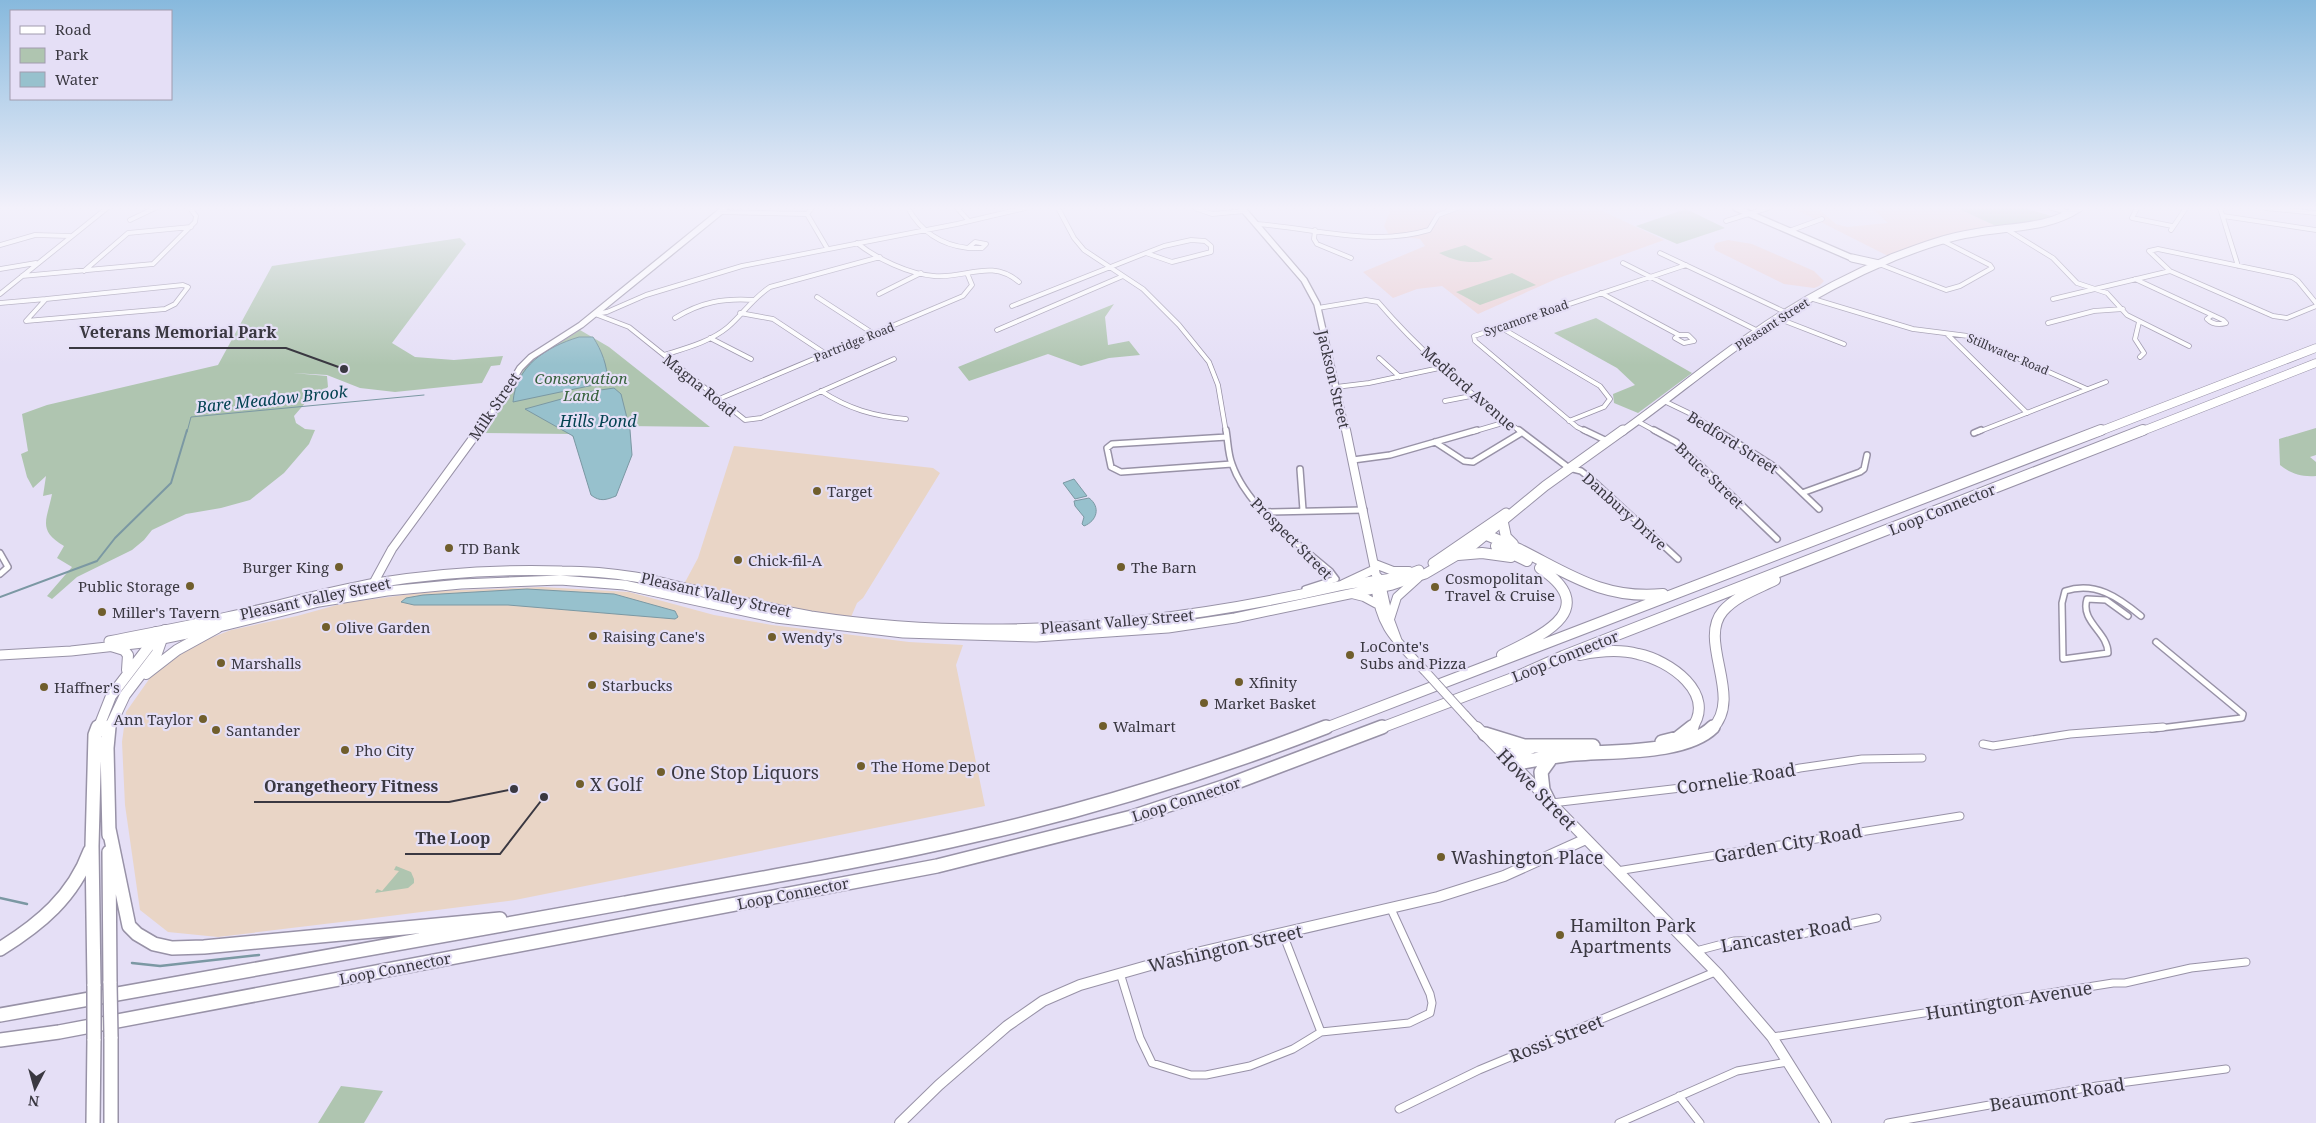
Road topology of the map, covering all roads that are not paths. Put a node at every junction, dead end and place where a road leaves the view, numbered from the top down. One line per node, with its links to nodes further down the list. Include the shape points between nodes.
1 (96, 260): 27 (street)
2 (157, 260): 27 (street, via 153,264)
3 (660, 260): 51 (main road, Milk Street)
4 (769, 260): 51 (street, via 729,269)
5 (867, 260): 44 (street, via 776,284)
6 (889, 260): 29 (street)
7 (1099, 260): 24 (street, Prospect Street)
8 (1128, 260): 24 (street)
9 (1287, 260): 48 (main road, Jackson Street, via 1304,280)
10 (1675, 260): 22 (street)
11 (1856, 260): 25 (main road)
12 (1863, 260): 21 (main road)
13 (1889, 260): 21 (main road, Pleasant Street)
14 (1983, 260): 21 (street, via 1992,268 1946,290)
15 (2055, 260): 36 (street, via 2078,283)
16 (2159, 260): 28 (street)
17 (2210, 260): 23 (street)
18 (2236, 260): 23 (street)
19 (39, 262): 26 (street); 31 (street)
20 (1623, 263): 33 (street)
21 (1879, 264): 25 (main road, Pleasant Street)
22 (1686, 266): 33 (street, Sycamore Road); 50 (street)
23 (2238, 266): 46 (street, via 2295,278)
24 (1109, 268): 32 (street, Prospect Street); 47 (street)
25 (1868, 268): 42 (main road, Pleasant Street)
26 (0, 269)
27 (84, 271): 31 (street)
28 (2170, 271): 34 (street); 46 (street, via 2277,317 2287,318)
29 (921, 273): 30 (street, via 940,276); 39 (street)
30 (967, 273): 35 (street, via 1002,271); 62 (street, Partridge Road, via 972,288 963,296)
31 (22, 276): 38 (street)
32 (1123, 276): 59 (street); 92 (street, Prospect Street, via 1143,289 1179,325 1208,362 1216,376)
33 (1651, 276): 37 (street, Sycamore Road); 60 (street)
34 (2135, 279): 36 (street); 53 (street)
35 (1019, 282)
36 (2094, 290): 43 (street); 49 (street, via 2107,293)
37 (1601, 293): 58 (street, Sycamore Road); 63 (street)
38 (0, 294)
39 (879, 294)
40 (817, 297): 62 (street)
41 (46, 298): 41 (street, via 183,285 188,287 175,304 165,309 26,321); 45 (street)
42 (1810, 298): 50 (main road, Pleasant Street); 61 (street, Stillwater Road, via 1913,329)
43 (2052, 299)
44 (754, 300): 52 (street); 54 (street, via 712,299)
45 (0, 302)
46 (2316, 305)
47 (1012, 306)
48 (1318, 308): 75 (street, Medford Avenue, via 1375,300 1399,327); 78 (main road, Jackson Street)
49 (2123, 309): 56 (street); 57 (street, via 2094,311)
50 (1785, 312): 55 (main road, Pleasant Street)
51 (595, 314): 69 (street, Magna Road, via 629,326); 118 (main road, Milk Street, via 520,368 499,403 392,549)
52 (740, 314): 64 (street, via 728,327); 68 (street, via 773,319)
53 (2212, 315)
54 (675, 318)
55 (1777, 318): 60 (main road, Pleasant Street); 65 (street)
56 (2139, 322): 66 (street); 70 (street, via 2135,339 2144,353)
57 (2048, 323)
58 (1500, 327): 87 (street, Sycamore Road, via 1473,338); 87 (street, via 1600,386 1608,394 1610,399 1604,407)
59 (997, 330)
60 (1758, 330): 84 (main road, Pleasant Street)
61 (1946, 333): 79 (street, Stillwater Road, via 1975,339); 85 (street)
62 (874, 334): 68 (street, Partridge Road)
63 (1679, 335)
64 (710, 338): 69 (street); 72 (street)
65 (1844, 344)
66 (2189, 346)
67 (2316, 348): 117 (highway, Loop Connector)
68 (826, 354): 82 (street, Partridge Road)
69 (664, 355): 82 (street, Magna Road)
70 (2140, 357)
71 (1380, 358): 76 (street)
72 (751, 359)
73 (894, 359): 80 (street, Magna Road)
74 (2316, 362): 112 (highway, Loop Connector)
75 (1444, 367): 76 (street); 81 (street, Medford Avenue)
76 (1400, 376): 78 (street)
77 (2106, 382): 79 (street)
78 (1336, 387): 96 (main road, Jackson Street)
79 (2087, 389): 85 (street)
80 (821, 392): 82 (street, Magna Road, via 750,420 738,417); 86 (street, via 852,411)
81 (1476, 395): 83 (street); 89 (street, Medford Avenue)
82 (719, 399)
83 (1445, 401)
84 (1664, 401): 88 (main road, Pleasant Street); 100 (street, Bedford Street, via 1754,452 1775,466)
85 (2027, 413): 91 (street)
86 (906, 419)
87 (1569, 421): 93 (street, Sycamore Road)
88 (1637, 421): 93 (main road, Pleasant Street); 108 (street, Bruce Street, via 1676,442)
89 (1506, 422): 90 (street, Medford Avenue); 94 (street)
90 (1521, 433): 94 (street, via 1473,462 1464,461); 98 (street, Medford Avenue)
91 (1974, 434)
92 (1227, 437): 97 (street, Prospect Street); 97 (street, via 1112,444 1107,448 1112,467 1121,472)
93 (1607, 441): 98 (main road, Pleasant Street)
94 (1435, 442): 96 (street, via 1390,455)
95 (1867, 455): 100 (street, via 1864,469 1860,472)
96 (1353, 460): 104 (main road, Jackson Street)
97 (1232, 464): 105 (street, Prospect Street, via 1244,487)
98 (1569, 468): 101 (main road, Pleasant Street); 113 (street, Danbury Drive, via 1590,478)
99 (1300, 469): 103 (street)
100 (1802, 493): 102 (street, Bedford Street)
101 (1526, 500): 106 (main road, Pleasant Street); 107 (main road, Pleasant Street, via 1514,506)
102 (1819, 509)
103 (1303, 510): 104 (street); 105 (street)
104 (1364, 510): 116 (main road, Jackson Street)
105 (1264, 512): 120 (street, Prospect Street, via 1336,579)
106 (1503, 523): 107 (main road, Pleasant Street); 110 (highway, via 1506,537)
107 (1481, 535): 110 (highway); 111 (main road, Pleasant Street); 114 (main road, Pleasant Street)
108 (1777, 538)
109 (0, 553): 115 (street, via 8,567)
110 (1520, 554): 111 (highway); 117 (highway, via 1602,590 1629,596 1662,595); 132 (highway, via 1560,585 1567,601 1565,615 1549,630)
111 (1458, 555): 114 (main road, Pleasant Street)
112 (1819, 558): 134 (highway, Loop Connector); 139 (highway, via 1731,604 1719,617 1715,632 1725,703 1718,721 1704,736 1670,748 1588,752)
113 (1678, 559)
114 (1422, 572): 116 (main road, via 1398,572); 116 (main road, Pleasant Street, via 1406,581); 124 (main road, via 1397,597)
115 (0, 574)
116 (1377, 577): 119 (main road, Pleasant Valley Street); 119 (main road); 121 (main road, Howe Street); 124 (main road, Howe Street)
117 (1709, 581): 132 (highway, Loop Connector)
118 (375, 588): 119 (main road, Pleasant Valley Street, via 603,581 650,588 747,613 822,625 926,634 1020,637 1102,634 1182,626 1240,617); 120 (main road, Pleasant Valley Street, via 472,573 616,574 836,619 1007,629 1152,621); 125 (main road, Pleasant Valley Street, via 363,594); 126 (main road, Pleasant Valley Street, via 315,595)
119 (1341, 590): 120 (main road, Pleasant Valley Street); 121 (main road)
120 (1277, 600)
121 (1377, 604): 127 (main road, Howe Street, via 1386,630)
122 (2128, 616): 123 (street, via 2106,600 2087,600 2088,617 2108,645 2108,653 2063,659 2062,603 2065,591 2079,588 2102,590 2122,600)
123 (2141, 616)
124 (1390, 620): 127 (main road, Howe Street)
125 (217, 628): 126 (main road, Pleasant Valley Street); 135 (highway, via 163,660)
126 (159, 636): 129 (main road, Pleasant Valley Street); 130 (main road, Pleasant Valley Street); 133 (highway); 135 (highway, via 157,653)
127 (1398, 642): 136 (main road, Howe Street, bridge)
128 (2156, 642): 137 (street, via 2243,714 2242,718 2140,730 2070,734 1993,746)
129 (111, 646): 130 (main road, Pleasant Valley Street); 133 (highway, via 124,650 128,655)
130 (60, 651): 131 (main road, Pleasant Valley Street)
131 (0, 655)
132 (1469, 673): 149 (highway, Loop Connector, via 1241,760 1083,810 892,854)
133 (126, 674): 146 (highway, via 111,696 95,735)
134 (1522, 674): 138 (highway, via 1586,653 1614,650 1636,653 1660,661 1682,675 1700,702 1700,711 1690,732 1672,740 1602,746); 160 (highway, Loop Connector, via 1226,786 1132,817 1034,843 937,866)
135 (128, 692): 144 (highway, via 112,717 108,736)
136 (1485, 734): 138 (highway, via 1510,745); 141 (main road, Howe Street)
137 (1983, 744)
138 (1531, 747): 141 (highway, via 1515,753)
139 (1550, 758): 141 (highway); 142 (highway, via 1541,772 1543,790)
140 (1922, 758): 142 (street, Cornelie Road, via 1862,759 1741,781)
141 (1512, 764): 142 (main road, Howe Street)
142 (1550, 804): 145 (main road, Howe Street)
143 (1960, 816): 147 (street, Garden City Road)
144 (109, 829): 149 (highway, via 128,926 152,945 178,949); 166 (highway, bridge)
145 (1586, 840): 147 (main road, Howe Street); 148 (main road, Washington Street, via 1504,876)
146 (92, 846): 152 (highway, via 85,870 54,910); 165 (highway, bridge)
147 (1617, 871): 153 (main road, Howe Street)
148 (1391, 909): 151 (main road, Washington Street); 158 (street, via 1430,994 1430,1013 1409,1023)
149 (560, 914): 157 (highway, Loop Connector)
150 (1877, 918): 153 (street, Lancaster Road, via 1774,940 1734,941)
151 (1283, 934): 156 (main road, Washington Street); 158 (street)
152 (0, 949)
153 (1696, 952): 155 (main road, Howe Street)
154 (2246, 962): 159 (street, Huntington Avenue, via 2191,968 2125,983)
155 (1715, 972): 159 (main road, Howe Street); 164 (street, Rossi Street, via 1479,1070)
156 (1120, 973): 158 (street, via 1145,1051 1152,1063 1164,1068 1198,1075 1241,1069 1292,1049); 167 (main road, Washington Street, via 1043,1001 1007,1026)
157 (0, 1015)
158 (1321, 1032)
159 (1772, 1037): 161 (main road, Howe Street)
160 (0, 1041)
161 (1788, 1062): 163 (street, via 1737,1070); 170 (main road, Howe Street)
162 (2226, 1069): 171 (street, Beaumont Road, via 2097,1086)
163 (1679, 1096): 168 (street); 169 (street)
164 (1399, 1109)
165 (94, 1123)
166 (111, 1123)
167 (900, 1123)
168 (1619, 1123)
169 (1700, 1123)
170 (1826, 1123)
171 (1888, 1123)

